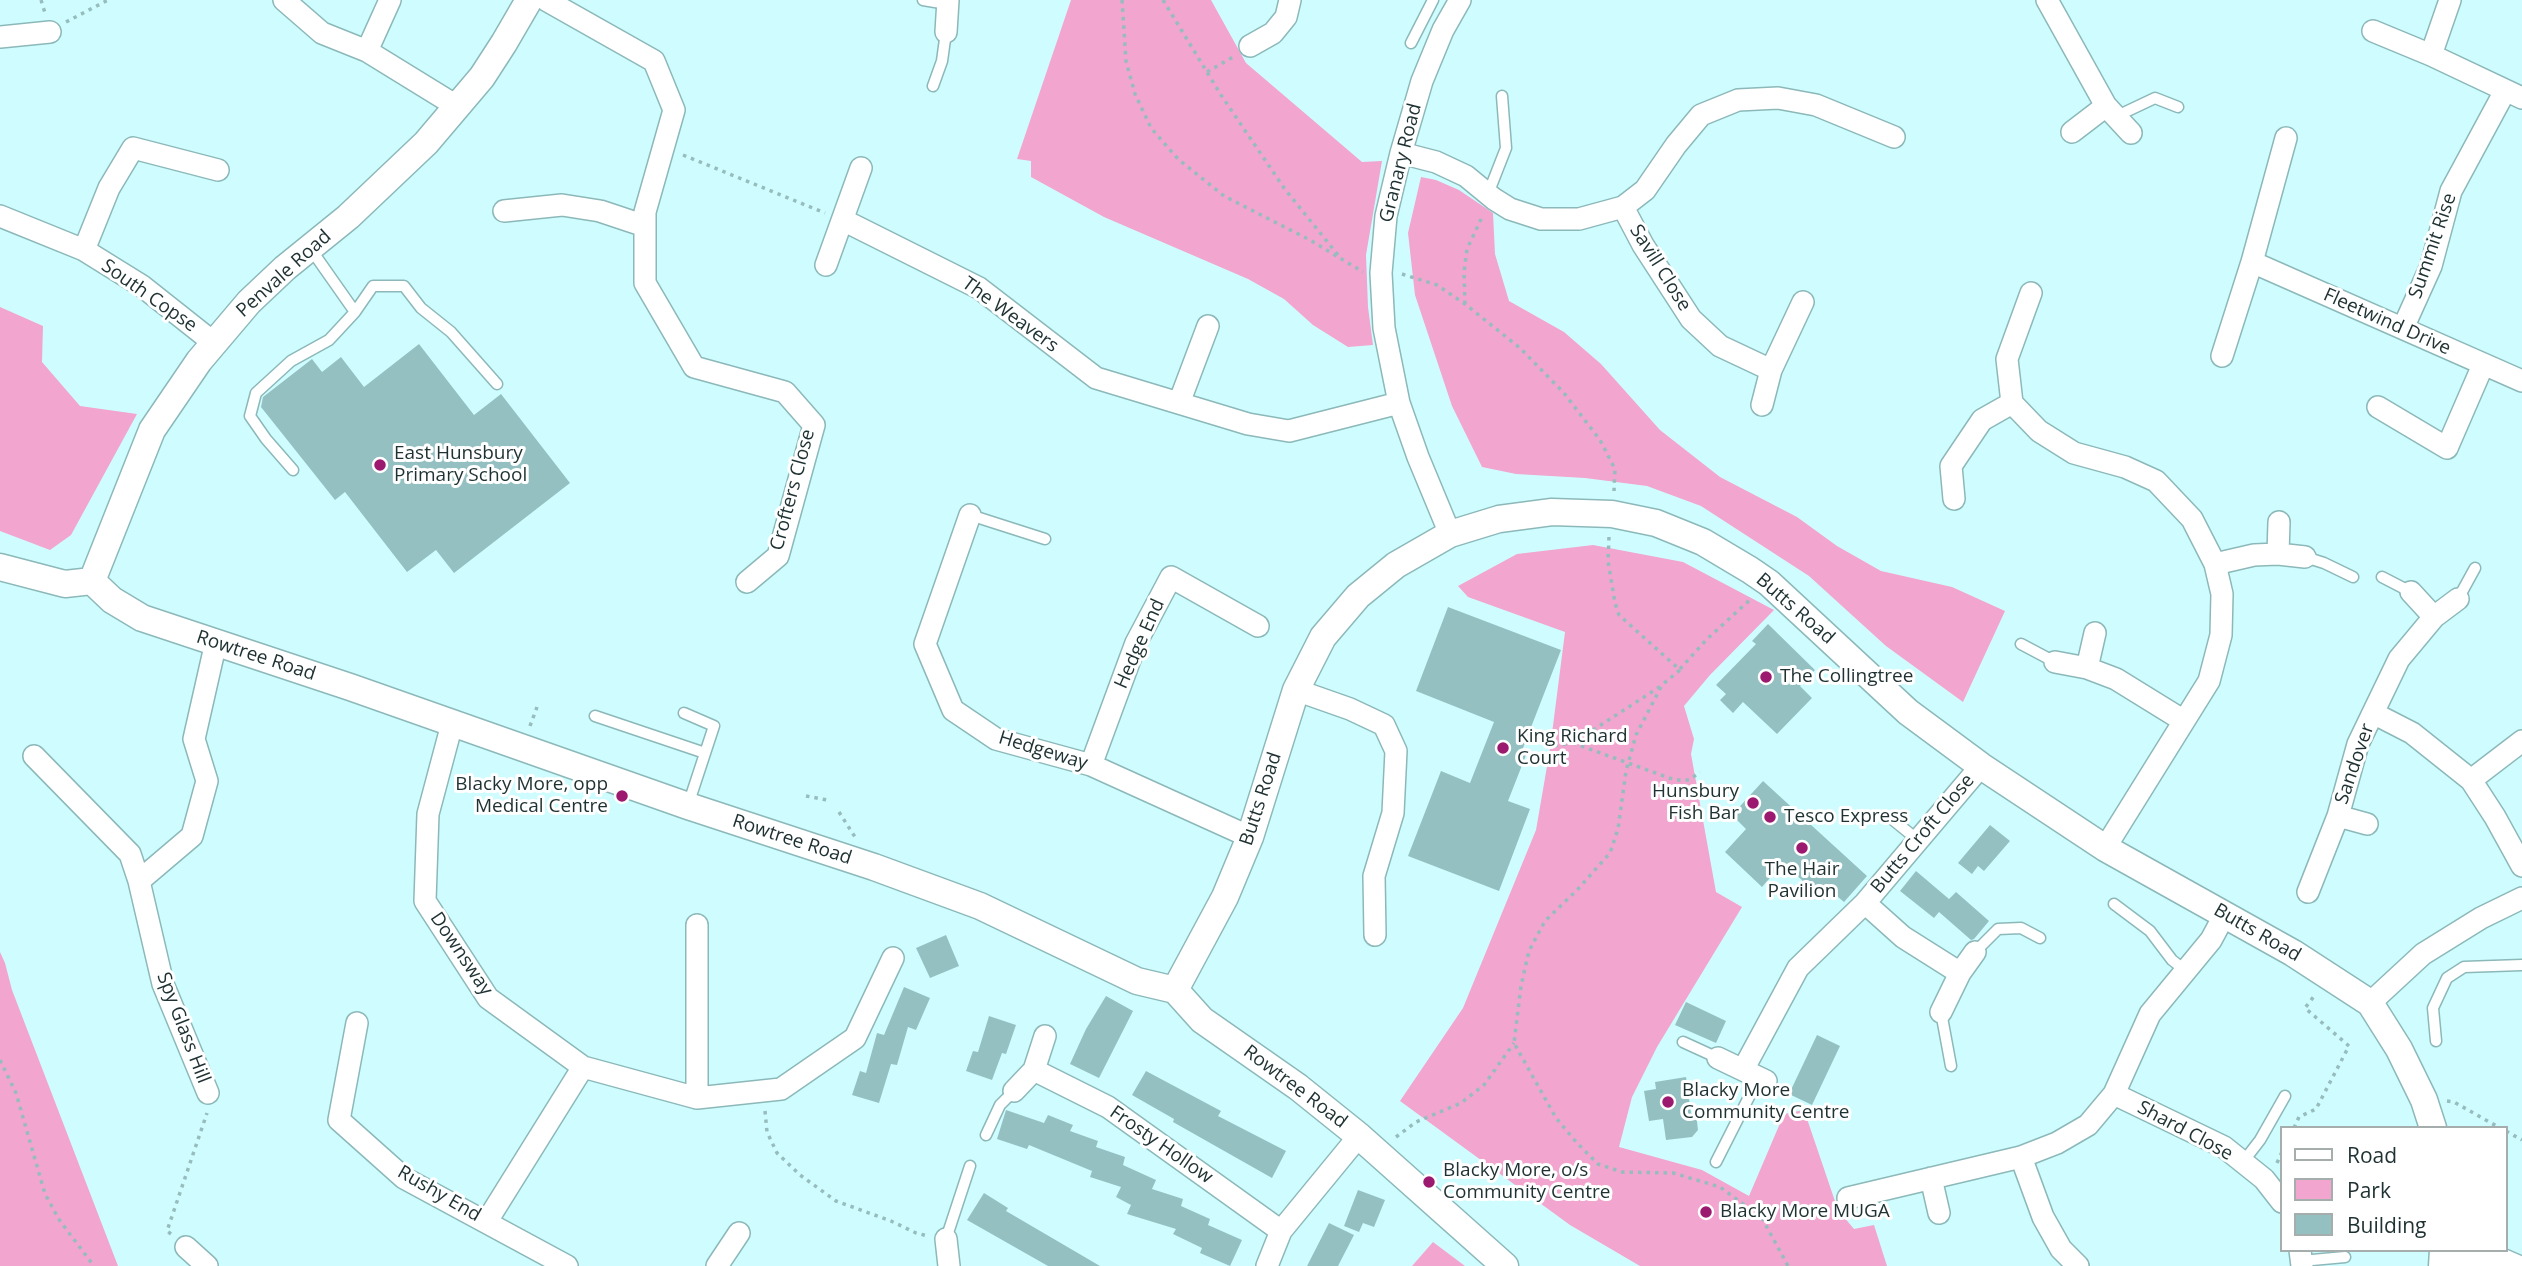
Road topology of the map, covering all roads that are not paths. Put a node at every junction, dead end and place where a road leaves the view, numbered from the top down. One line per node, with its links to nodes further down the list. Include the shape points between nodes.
1 (285, 0): 18 (street, via 322,33)
2 (390, 0): 18 (street)
3 (529, 0): 23 (street, Penvale Road)
4 (547, 0): 37 (street, Crofters Close, via 654,61 674,110)
5 (923, 0): 11 (lane)
6 (1290, 0): 17 (street, via 1286,17 1273,33)
7 (1433, 0): 16 (lane)
8 (1460, 0): 29 (street, Granary Road, via 1422,81)
9 (2047, 0): 25 (street)
10 (2450, 0): 19 (street)
11 (948, 2): 14 (street)
12 (2373, 31): 19 (street)
13 (50, 32): 15 (street)
14 (946, 32): 20 (lane, via 943,61)
15 (0, 37)
16 (1411, 43)
17 (1250, 46)
18 (367, 51): 23 (street)
19 (2431, 55): 21 (street)
20 (933, 86)
21 (2514, 95): 46 (street, Summit Rise, via 2451,191 2431,266)
22 (1502, 96): 32 (lane, via 1506,148)
23 (457, 107): 38 (street, Penvale Road, via 426,143)
24 (2178, 107): 25 (lane, via 2155,98)
25 (2118, 118): 26 (street)
26 (2072, 132)
27 (1894, 137): 33 (street, via 1816,105 1778,98 1738,100 1701,115 1645,190)
28 (2286, 138): 40 (street)
29 (1401, 153): 32 (street, via 1466,176); 54 (street, Granary Road, via 1386,216 1381,273 1384,328)
30 (861, 168): 36 (street)
31 (218, 170): 39 (street, South Copse, via 133,148 108,188)
32 (1491, 197): 33 (street, via 1541,219 1579,219)
33 (1623, 206): 50 (street, Savill Close, via 1691,319 1720,346)
34 (504, 211): 37 (street, via 562,205 600,211)
35 (0, 216): 39 (street, South Copse)
36 (843, 220): 41 (street); 53 (street, The Weavers, via 979,288 1096,378)
37 (645, 226): 72 (street, Crofters Close, via 645,283 694,367 785,391 814,425 778,556)
38 (310, 248): 44 (lane); 47 (street, Penvale Road, via 248,302)
39 (84, 250): 47 (street, South Copse, via 142,286)
40 (2252, 262): 46 (street, Fleetwind Drive); 48 (street)
41 (825, 265)
42 (2031, 293): 55 (street, via 2007,359)
43 (1803, 302): 50 (street)
44 (355, 312): 52 (lane, via 373,286 404,286); 58 (lane, via 329,340 291,362 256,393 250,416)
45 (1209, 326): 53 (street)
46 (2403, 328): 49 (street, Fleetwind Drive)
47 (214, 343): 71 (street, Penvale Road, via 152,430)
48 (2222, 356)
49 (2483, 365): 51 (street, Fleetwind Drive); 57 (street, via 2447,447)
50 (1771, 370): 56 (street)
51 (2522, 382)
52 (496, 384)
53 (1179, 403): 54 (street, The Weavers, via 1289,431)
54 (1399, 403): 62 (street, Granary Road)
55 (2012, 403): 59 (street, via 1982,419 1951,466); 66 (street, via 2039,431 2074,453 2156,481 2192,519)
56 (1762, 405)
57 (2378, 407)
58 (293, 470)
59 (1954, 499)
60 (970, 515): 63 (lane); 91 (street, Hedgeway, via 925,644 953,710 996,739)
61 (2279, 522): 64 (street)
62 (1450, 534): 82 (street, Butts Road, via 1396,565 1357,596 1323,637); 92 (street, Butts Road, via 1499,519 1552,512 1612,514 1656,523 1703,542 1769,583 1908,712)
63 (1045, 539)
64 (2278, 554): 65 (street); 66 (street)
65 (2305, 557): 69 (lane)
66 (2216, 564): 86 (street, via 2222,594 2221,635 2209,681)
67 (0, 567): 71 (street, via 65,584)
68 (2475, 568): 74 (lane)
69 (2353, 577)
70 (2382, 578): 73 (lane)
71 (92, 582): 78 (street, Rowtree Road, via 142,618)
72 (747, 582)
73 (2411, 592): 75 (street)
74 (2458, 599): 75 (street, Sandover)
75 (2434, 617): 84 (street, Sandover, via 2399,659)
76 (1258, 626): 91 (street, Hedge End, via 1171,577 1136,643)
77 (2095, 634): 81 (street)
78 (216, 642): 87 (street, Rowtree Road); 102 (street, via 194,739 208,781 192,836)
79 (2021, 644): 80 (lane)
80 (2055, 662): 81 (street)
81 (2087, 668): 86 (street, via 2116,679)
82 (1296, 690): 98 (street, Butts Road); 109 (street, via 1384,724 1396,751 1393,813 1374,876)
83 (684, 713): 89 (lane, via 714,726)
84 (2373, 713): 93 (street, Sandover, via 2412,733); 95 (street, Sandover, via 2358,744)
85 (595, 716): 89 (lane)
86 (2184, 721): 100 (street)
87 (452, 724): 94 (street, Rowtree Road); 125 (street, Downsway, via 428,814 425,901 488,998)
88 (2522, 741): 93 (street)
89 (705, 753): 94 (lane)
90 (34, 756): 102 (street, Spy Glass Hill, via 130,854)
91 (1091, 765): 98 (street, Hedgeway)
92 (1981, 766): 99 (street, Butts Croft Close); 100 (street, Butts Road)
93 (2471, 780): 101 (street, Sandover)
94 (688, 806): 116 (street, Rowtree Road, via 980,906 1136,981)
95 (2338, 816): 97 (street, Sandover); 103 (street, Sandover)
96 (1892, 819): 99 (lane)
97 (2367, 824)
98 (1250, 837): 116 (street, Butts Road, via 1226,897)
99 (1919, 841): 105 (street, Butts Croft Close)
100 (2105, 848): 107 (street, Butts Road)
101 (2522, 866)
102 (139, 881): 129 (street, Spy Glass Hill, via 163,984)
103 (2308, 892)
104 (2522, 898): 117 (street, via 2423,954)
105 (1865, 903): 115 (street, Butts Croft Close, via 1903,937); 127 (street, Butts Croft Close, via 1798,968)
106 (2114, 904): 114 (lane, via 2150,931)
107 (2225, 914): 114 (street); 117 (street, Butts Road)
108 (697, 925): 132 (street)
109 (1375, 935)
110 (2040, 937): 111 (lane, via 2021,928 1998,929)
111 (1975, 952): 115 (street)
112 (893, 958): 132 (street, Downsway, via 855,1038 781,1089)
113 (2522, 965): 121 (lane, via 2465,967 2447,978 2432,1008)
114 (2186, 971): 130 (street, via 2150,1014)
115 (1960, 973): 118 (street)
116 (1175, 990): 135 (street, Rowtree Road, via 1202,1020)
117 (2370, 1003): 133 (street, Butts Road, via 2399,1049)
118 (1941, 1012): 124 (lane)
119 (356, 1023): 144 (street, Rushy End, via 339,1120 404,1178)
120 (1045, 1036): 126 (street)
121 (2436, 1041)
122 (1684, 1042): 123 (lane)
123 (1718, 1058): 127 (street)
124 (1951, 1066)
125 (583, 1067): 132 (street, Downsway); 144 (street, Rushy End)
126 (1034, 1070): 128 (street); 145 (street, Frosty Hollow, via 1108,1107)
127 (1754, 1074): 137 (lane, via 1753,1089)
128 (1014, 1091): 134 (lane, via 1000,1105)
129 (208, 1093)
130 (2114, 1094): 136 (street, via 2088,1125); 138 (street, Shard Close, via 2214,1142)
131 (2285, 1096): 138 (lane)
132 (697, 1098)
133 (2432, 1126)
134 (986, 1135)
135 (1359, 1136): 145 (street); 157 (street, Rowtree Road)
136 (2021, 1157): 140 (street); 158 (street, via 2043,1217 2061,1249)
137 (1716, 1162)
138 (2243, 1162): 142 (street, Shard Close)
139 (970, 1166): 147 (lane)
140 (1931, 1178): 141 (street); 143 (street)
141 (1848, 1198)
142 (2280, 1199)
143 (1939, 1213)
144 (487, 1221): 154 (street, Rushy End)
145 (1282, 1231): 156 (street)
146 (739, 1233): 155 (street)
147 (946, 1239): 152 (street)
148 (186, 1247): 153 (street)
149 (2346, 1257): 151 (lane)
150 (2443, 1257): 159 (street)
151 (2301, 1259)
152 (951, 1265)
153 (207, 1266)
154 (567, 1266)
155 (716, 1266)
156 (1267, 1266)
157 (1505, 1266)
158 (2078, 1266)
159 (2518, 1266)

